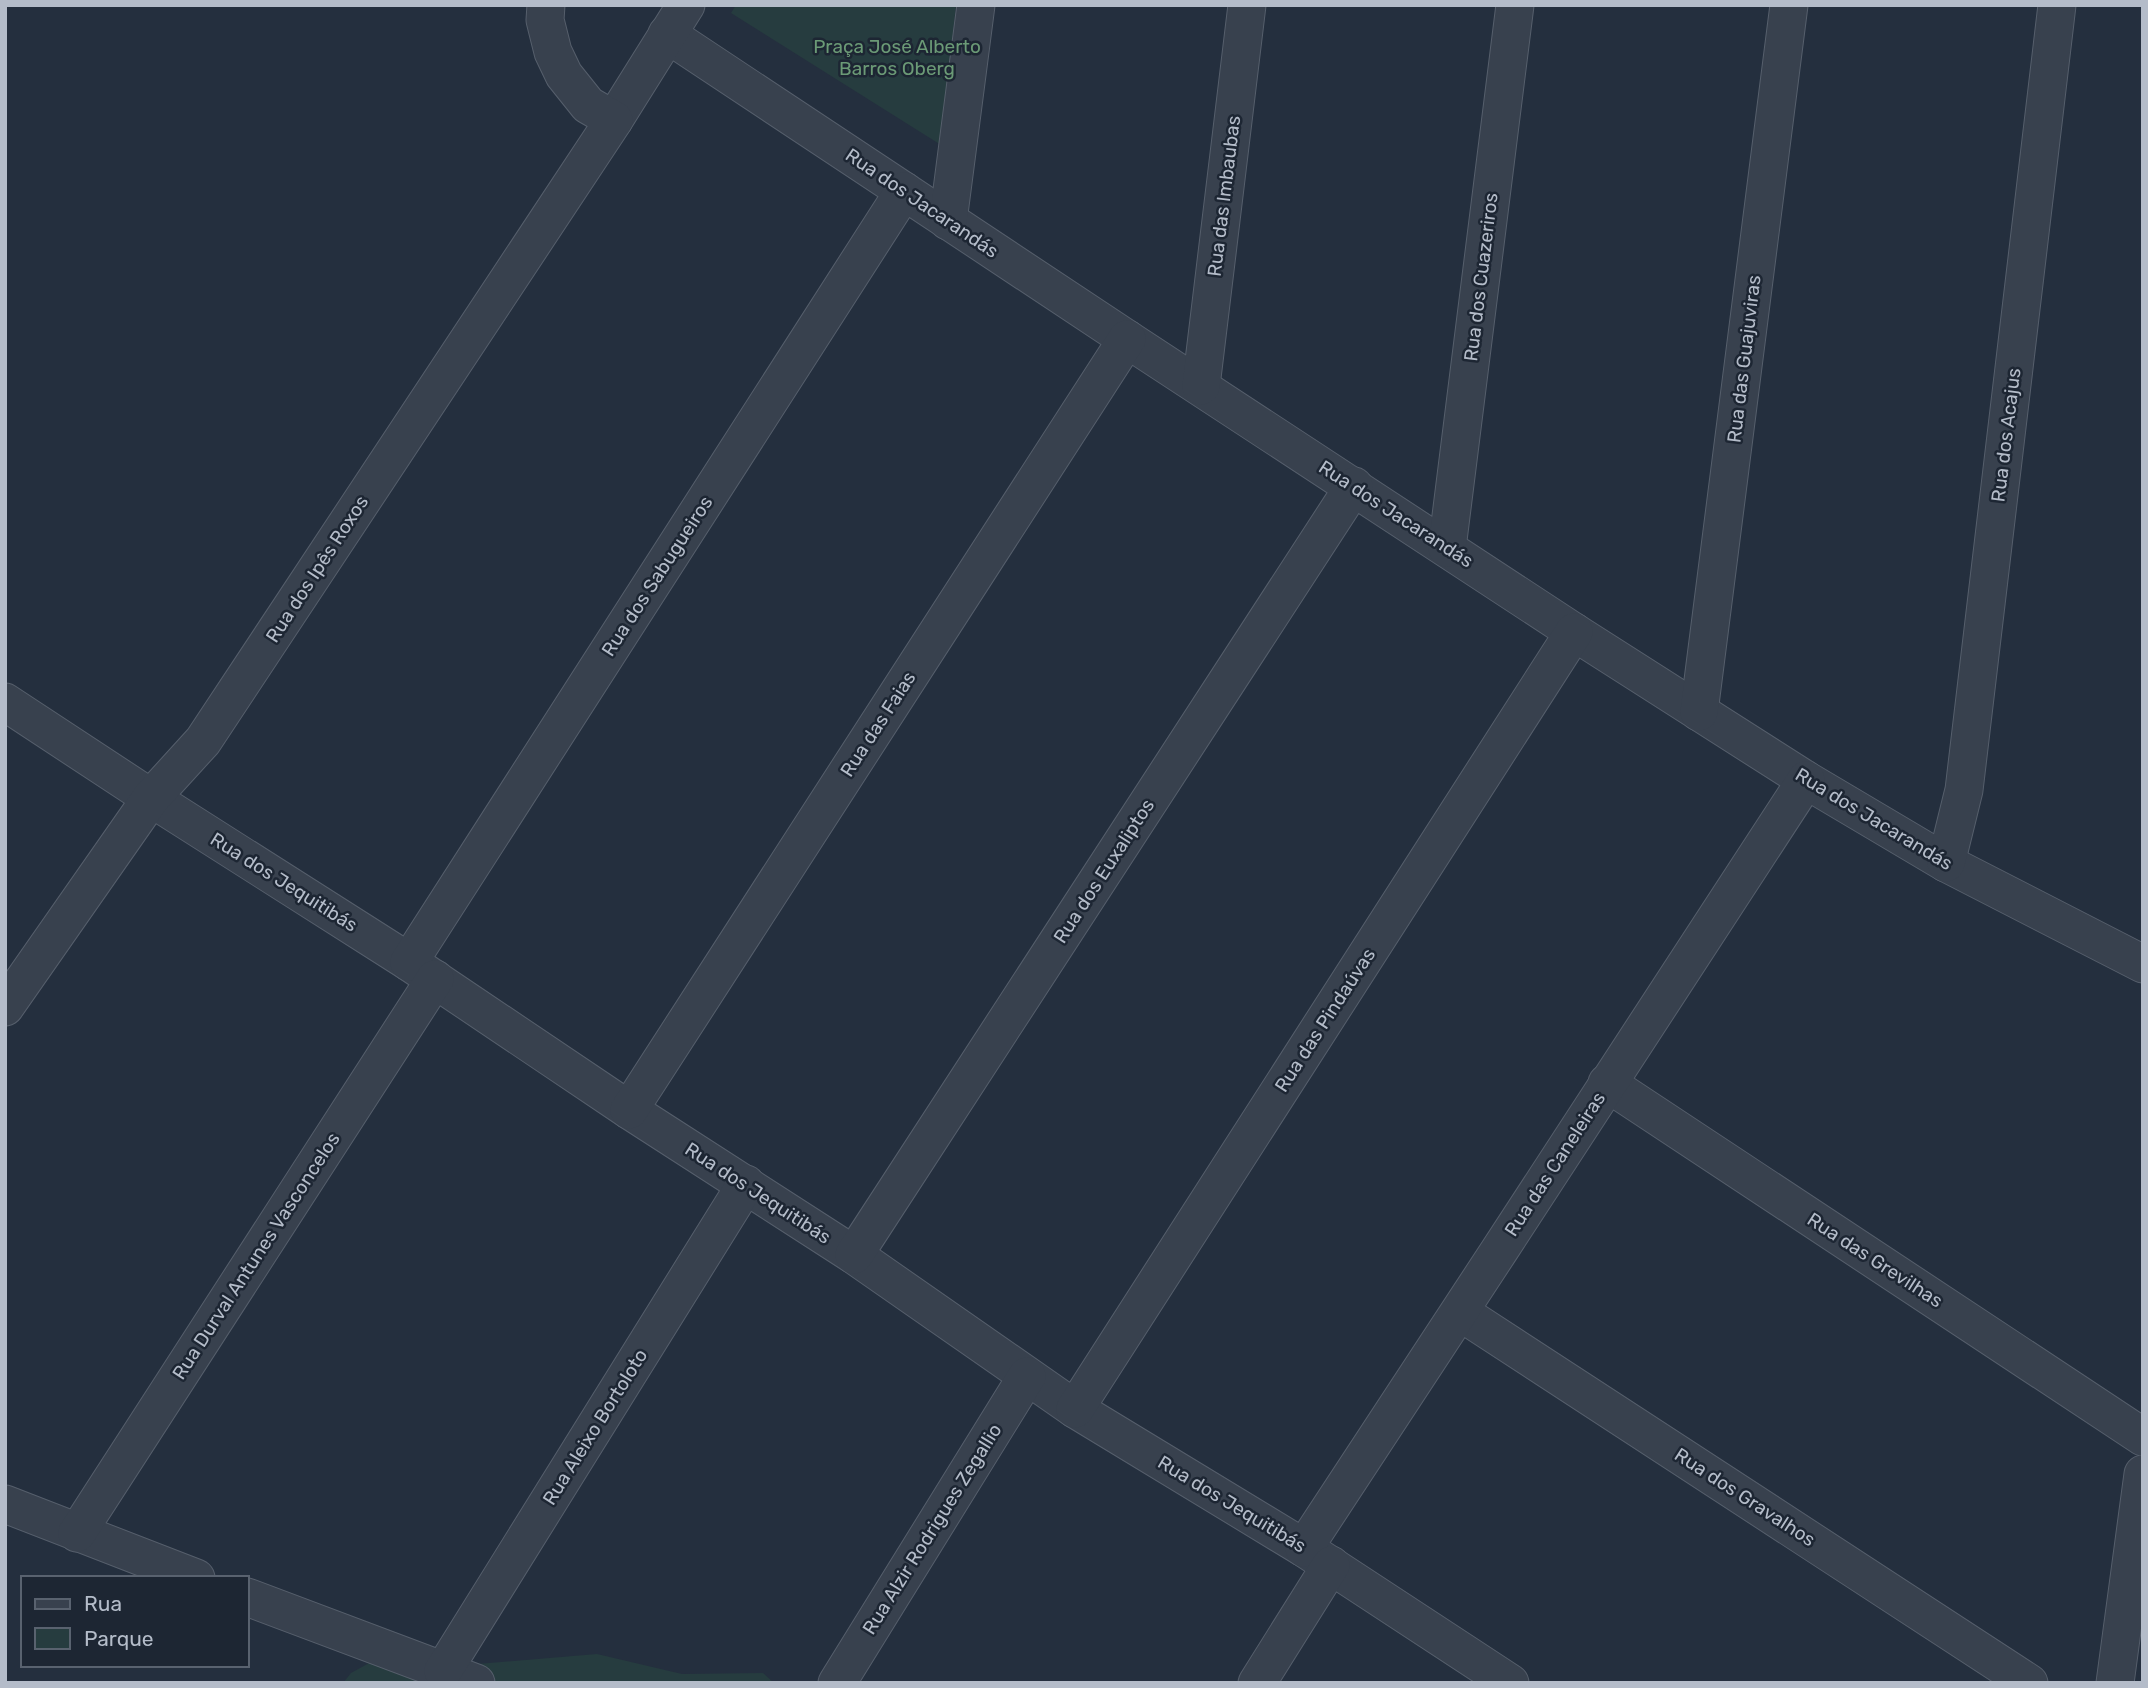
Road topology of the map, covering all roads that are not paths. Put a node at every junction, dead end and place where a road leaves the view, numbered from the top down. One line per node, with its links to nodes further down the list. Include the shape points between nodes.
1 (547, 5): 8 (street, via 545,20 552,52 564,75 588,105)
2 (976, 5): 10 (street)
3 (1247, 5): 12 (street, Rua das Imbaubas)
4 (1515, 5): 14 (street, Rua dos Cuazeriros)
5 (1789, 5): 17 (street, Rua das Guajuviras)
6 (2057, 5): 20 (street, Rua dos Acajus, via 1964,790)
7 (676, 19): 8 (street, Rua dos Ipês Roxos); 9 (street, Rua dos Jacarandás)
8 (614, 120): 19 (street, Rua dos Ipês Roxos, via 203,741)
9 (904, 191): 10 (street, Rua dos Jacarandás); 22 (street, Rua dos Sabugueiros)
10 (948, 221): 11 (street, Rua dos Jacarandás)
11 (1127, 339): 12 (street, Rua dos Jacarandás); 25 (street, Rua das Faias)
12 (1201, 386): 13 (street, Rua dos Jacarandás)
13 (1354, 486): 14 (street, Rua dos Jacarandás); 27 (street, Rua dos Euxaliptos)
14 (1447, 548): 15 (street, Rua dos Jacarandás)
15 (1574, 632): 17 (street, Rua dos Jacarandás); 30 (street, Rua das Pindaúvas)
16 (5, 702): 19 (street, Rua dos Jequitibás)
17 (1699, 712): 18 (street, Rua dos Jacarandás)
18 (1806, 780): 20 (street, Rua dos Jacarandás); 24 (street, Rua das Caneleiras)
19 (150, 798): 22 (street, Rua dos Jequitibás); 23 (street, Rua dos Ipês Roxos)
20 (1946, 863): 21 (street, Rua dos Jacarandás)
21 (2143, 964)
22 (422, 970): 25 (street, Rua dos Jequitibás); 34 (street, Rua Durval Antunes Vasconcelos)
23 (5, 1007)
24 (1607, 1083): 28 (street, Rua das Caneleiras); 31 (street, Rua das Grevilhas)
25 (629, 1110): 26 (street, Rua dos Jequitibás)
26 (746, 1184): 27 (street, Rua dos Jequitibás); 38 (street, Rua Aleixo Bortoloto)
27 (854, 1255): 29 (street, Rua dos Jequitibás)
28 (1460, 1312): 35 (street, Rua das Caneleiras); 42 (street, Rua dos Gravalhos)
29 (1027, 1376): 30 (street, Rua dos Jequitibás); 39 (street, Rua Alzir Rodrigues Zegallio)
30 (1075, 1409): 35 (street, Rua dos Jequitibás)
31 (2143, 1437)
32 (2143, 1474): 43 (street)
33 (5, 1504): 34 (street)
34 (77, 1533): 36 (street)
35 (1317, 1556): 40 (street, Rua das Caneleiras); 41 (street, Rua dos Jequitibás)
36 (191, 1576)
37 (248, 1597): 38 (street)
38 (460, 1677)
39 (837, 1683)
40 (1257, 1683)
41 (1510, 1683)
42 (2029, 1683)
43 (2115, 1683)

